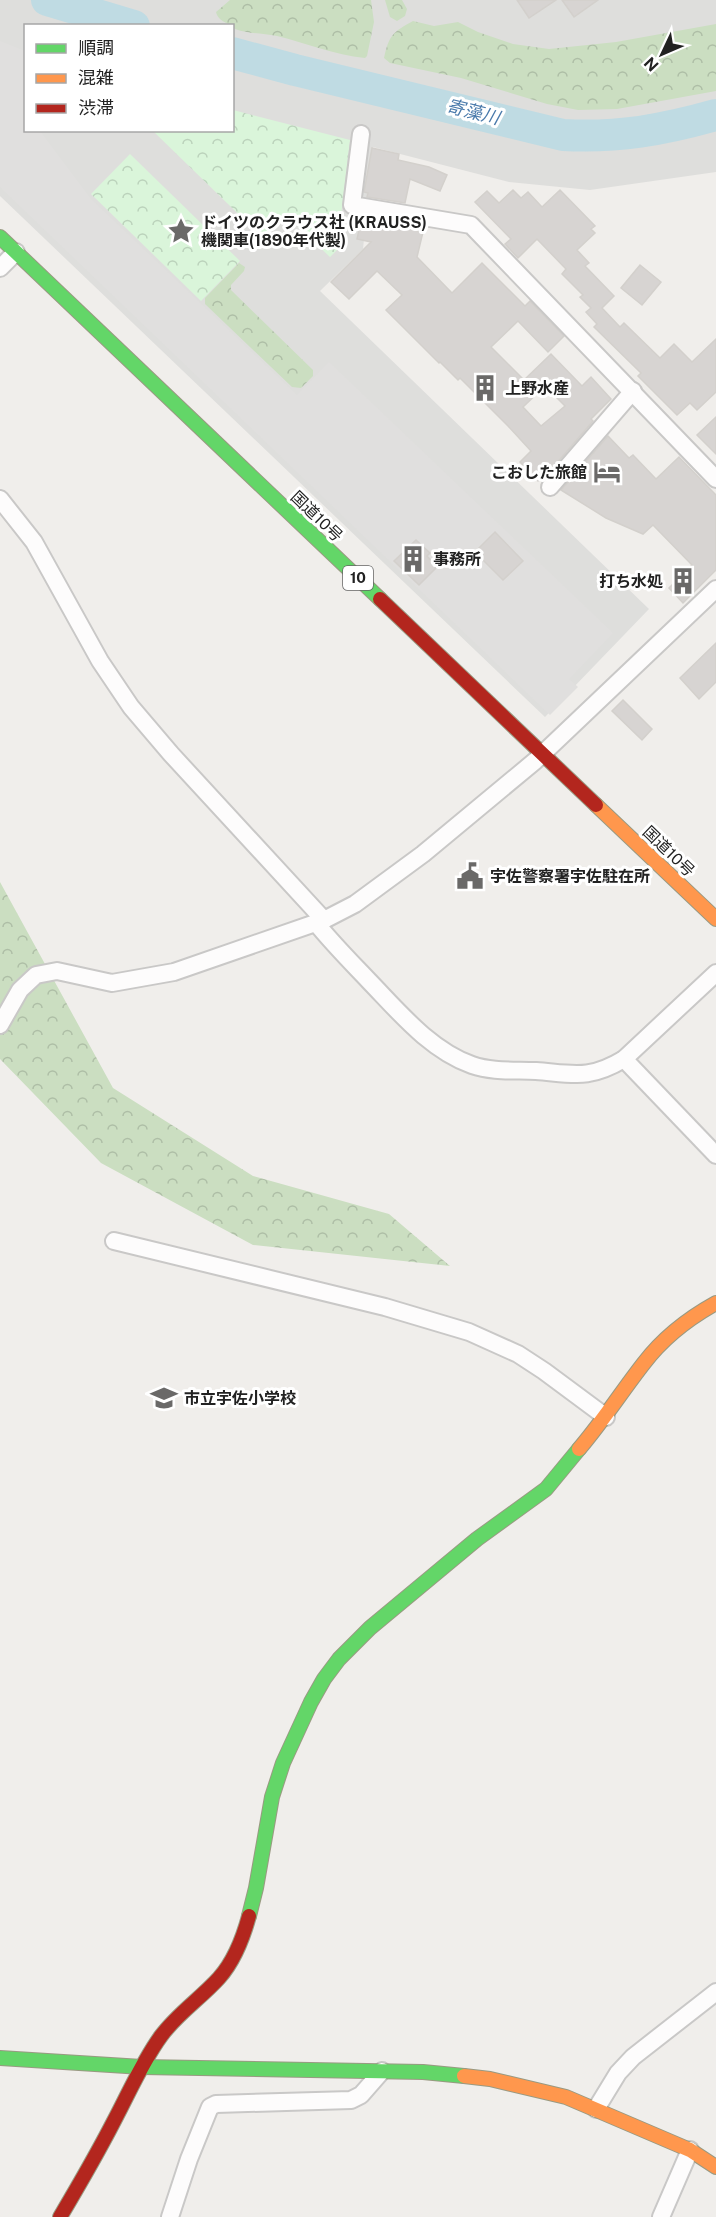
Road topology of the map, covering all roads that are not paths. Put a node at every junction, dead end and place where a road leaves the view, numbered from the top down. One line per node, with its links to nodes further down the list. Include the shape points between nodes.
1 (362, 134): 5 (street, via 352,205 471,225)
2 (0, 237): 3 (main road, 国道10号 / 10)
3 (16, 252): 4 (street); 10 (main road, 国道10号 / 10)
4 (0, 268)
5 (633, 391): 6 (street); 7 (street)
6 (716, 479)
7 (550, 487)
8 (0, 499): 12 (street, via 34,542 100,661 131,707)
9 (716, 589): 10 (street)
10 (543, 754): 11 (main road, 国道10号 / 10); 12 (street, via 423,854 355,904)
11 (716, 919)
12 (320, 922): 14 (street, via 174,972 120,982 101,982 69,973 36,975 20,990); 15 (street, via 411,1024 449,1054 472,1065 492,1070 574,1075 608,1069)
13 (716, 972): 15 (street)
14 (0, 1025)
15 (624, 1059): 16 (street)
16 (716, 1155)
17 (114, 1241): 19 (street, via 385,1306 469,1332 518,1354)
18 (716, 1303): 19 (main road, via 694,1315 645,1361)
19 (606, 1417): 22 (main road, via 546,1489 477,1539 370,1628 324,1679 287,1754 272,1797 256,1888 239,1944 219,1978 161,2036)
20 (716, 1992): 24 (street, via 633,2057)
21 (0, 2058): 22 (main road)
22 (142, 2067): 23 (main road); 27 (main road)
23 (382, 2071): 24 (main road, via 490,2079 566,2097); 28 (street, via 361,2095 351,2100 210,2107)
24 (596, 2109): 25 (main road)
25 (690, 2150): 26 (main road); 29 (street)
26 (716, 2167)
27 (60, 2217)
28 (170, 2217)
29 (661, 2217)

